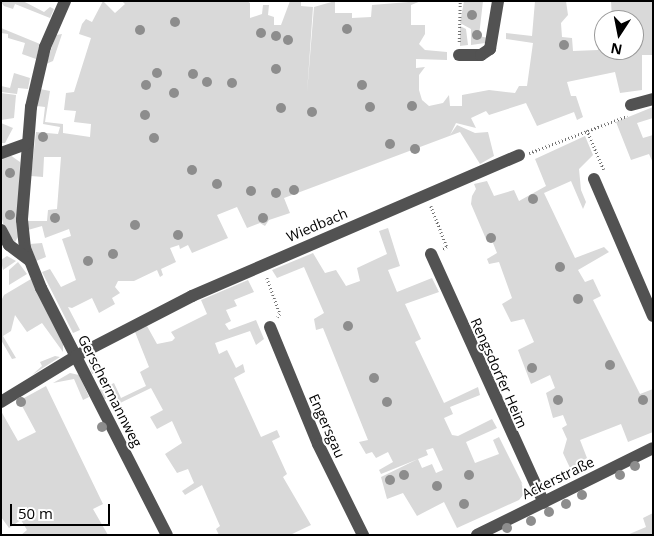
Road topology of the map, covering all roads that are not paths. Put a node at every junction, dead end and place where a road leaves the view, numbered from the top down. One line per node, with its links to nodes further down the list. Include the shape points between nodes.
1 (65, 1): 6 (street, Gerschermannweg, via 38,71)
2 (498, 1): 3 (street, via 490,50 481,55)
3 (459, 55)
4 (653, 99): 5 (street)
5 (631, 106)
6 (26, 144): 7 (street); 12 (street, Gerschermannweg, via 22,229)
7 (1, 153)
8 (519, 155): 15 (street, Wiedbach, via 162,310)
9 (594, 179): 13 (street)
10 (1, 230): 12 (street, Gerschermannweg, via 9,245)
11 (431, 254): 18 (street, Rengsdorfer Heim)
12 (29, 260): 15 (street, Gerschermannweg)
13 (653, 316)
14 (270, 327): 20 (street, Engersgau, via 318,444)
15 (76, 356): 16 (street, Wiedbach); 19 (street, Gerschermannweg)
16 (1, 402)
17 (653, 448): 18 (street, Ackerstraße)
18 (544, 503): 21 (street, Ackerstraße)
19 (167, 535)
20 (363, 535)
21 (477, 535)

